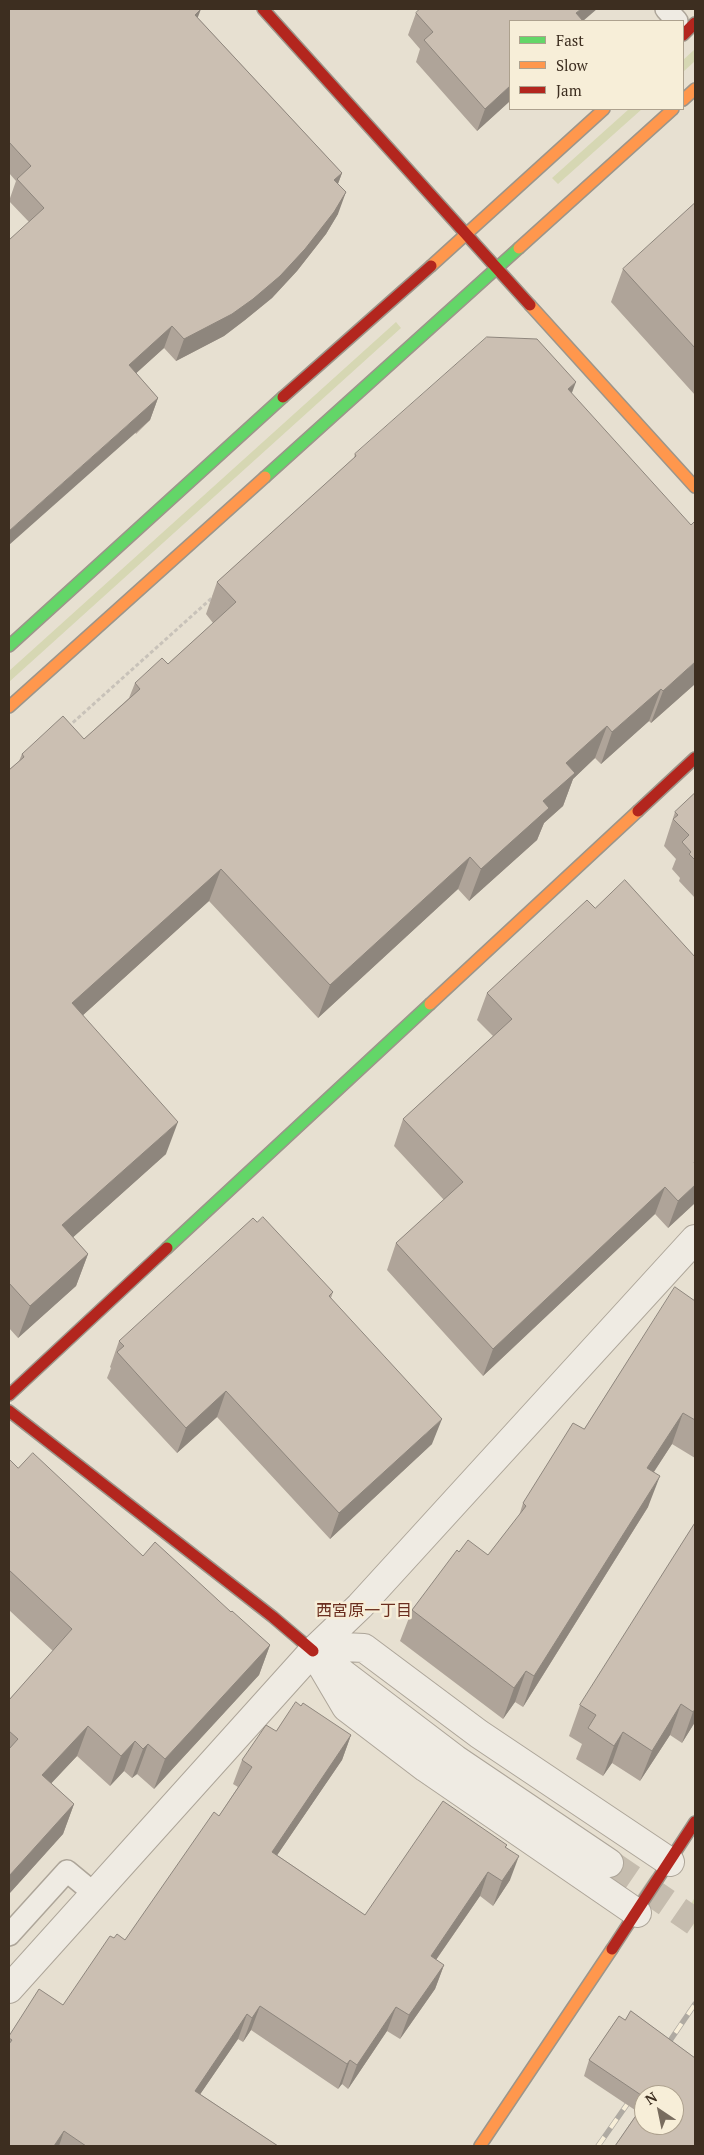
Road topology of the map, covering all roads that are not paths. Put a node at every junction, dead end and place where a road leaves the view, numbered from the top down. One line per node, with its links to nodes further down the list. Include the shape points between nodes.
1 (263, 9): 8 (street)
2 (666, 9): 3 (lane)
3 (677, 20)
4 (695, 89): 5 (street)
5 (684, 99)
6 (603, 110): 8 (street)
7 (672, 110): 9 (street)
8 (466, 233): 9 (street); 11 (street)
9 (497, 268): 10 (street); 12 (street)
10 (695, 486)
11 (9, 646)
12 (9, 707)
13 (695, 758): 15 (street)
14 (695, 1239): 17 (street, via 360,1606)
15 (9, 1395)
16 (9, 1411): 17 (street)
17 (314, 1651): 19 (street, via 364,1648 478,1734); 20 (street, via 456,1759); 21 (street); 22 (street, via 346,1707 426,1768)
18 (695, 1822): 19 (street)
19 (670, 1862): 22 (street)
20 (609, 1863)
21 (96, 1895): 23 (lane, via 67,1871); 24 (street)
22 (637, 1913): 25 (street)
23 (9, 1935)
24 (9, 1990)
25 (480, 2146)

